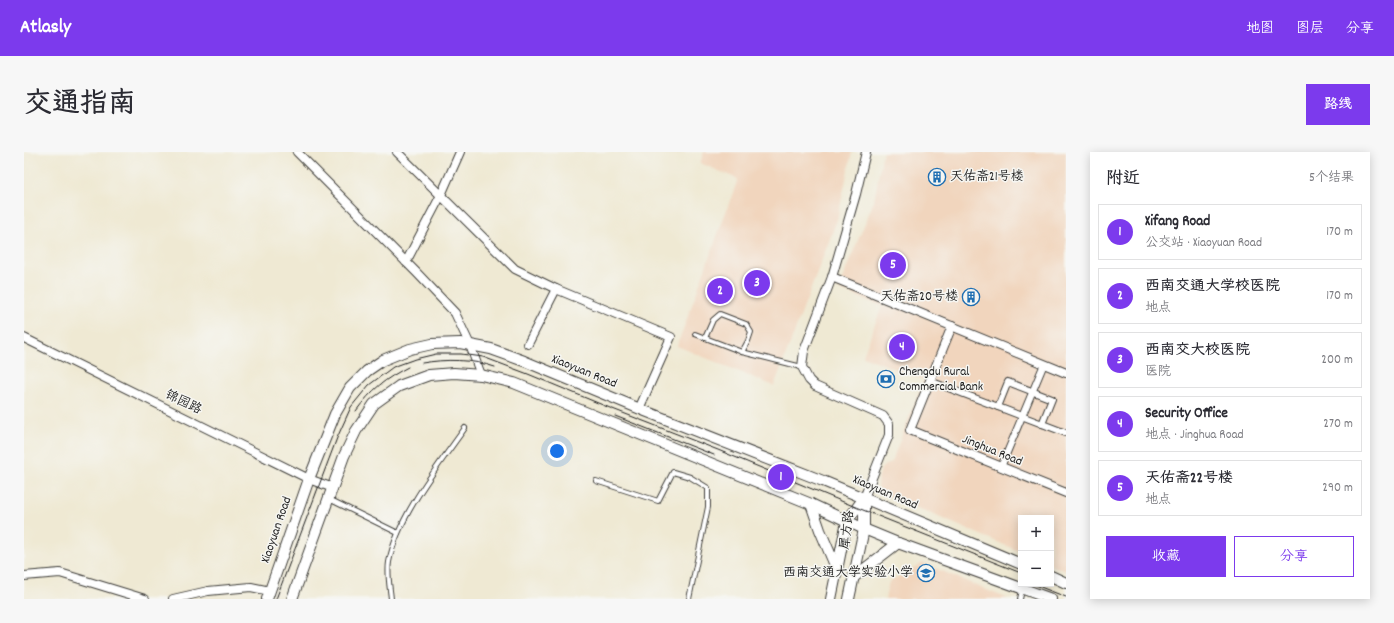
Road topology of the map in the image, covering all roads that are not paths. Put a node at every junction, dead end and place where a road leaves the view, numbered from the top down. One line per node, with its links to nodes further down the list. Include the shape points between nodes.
1 (297, 152): 6 (street)
2 (397, 152): 5 (street)
3 (460, 152): 5 (street)
4 (866, 152): 7 (street)
5 (441, 195): 6 (street); 8 (street, via 515,268)
6 (406, 262): 14 (street, via 455,313)
7 (832, 277): 9 (street); 17 (street, via 804,351)
8 (556, 289): 13 (street); 23 (street, via 671,336)
9 (952, 326): 16 (street); 20 (street)
10 (695, 334): 12 (lane)
11 (24, 338): 29 (street, 锦园路)
12 (705, 338): 15 (lane); 15 (lane, via 712,320 720,314 746,324 751,332)
13 (528, 344)
14 (470, 345): 19 (street); 23 (street, Xiaoyuan Road, via 524,361); 29 (street, Xiaoyuan Road, via 432,344 410,349 383,360 367,371 350,388 335,414)
15 (742, 352): 17 (lane)
16 (1044, 364): 18 (street); 21 (street)
17 (802, 367): 33 (street, via 815,386 882,416 889,424 889,434)
18 (1066, 373)
19 (481, 375): 31 (street, via 454,372 429,375 399,386 374,404 353,437); 35 (street, via 514,383)
20 (930, 381): 22 (street); 28 (street, Jinghua Road, via 910,430)
21 (1032, 392): 22 (street, via 1008,382); 24 (street); 25 (street, via 1052,400)
22 (998, 407): 24 (street)
23 (639, 409): 33 (street, Xiaoyuan Road)
24 (1022, 416): 25 (street); 28 (street)
25 (1042, 424): 27 (street)
26 (465, 428): 38 (lane, via 421,490)
27 (1066, 433)
28 (1001, 467): 32 (street, Jinghua Road)
29 (309, 478): 31 (street, 锦园路); 47 (street, Xiaoyuan Road)
30 (596, 481): 53 (lane, via 658,501 672,472 690,477 708,488 708,507)
31 (333, 488): 34 (street)
32 (1066, 493)
33 (864, 498): 36 (street, 犀方路); 37 (street, 犀方路); 40 (street, Xiaoyuan Road)
34 (329, 499): 38 (lane); 51 (street)
35 (811, 504): 36 (street); 41 (street)
36 (847, 521): 37 (street); 41 (street, 犀方路)
37 (864, 529): 39 (street); 43 (street, 犀方路)
38 (398, 533): 52 (lane, via 389,564)
39 (898, 543): 43 (street); 46 (street)
40 (1018, 563)
41 (837, 570): 54 (street, 犀方路)
42 (24, 576): 49 (street, via 60,573)
43 (854, 576): 55 (street, 犀方路)
44 (1054, 577): 45 (street)
45 (1066, 583)
46 (1022, 588): 48 (street); 56 (lane)
47 (268, 595): 50 (street, via 251,587 208,591)
48 (1045, 598)
49 (145, 599)
50 (173, 599)
51 (292, 599)
52 (391, 599)
53 (690, 599)
54 (831, 599)
55 (849, 599)
56 (1020, 599)

